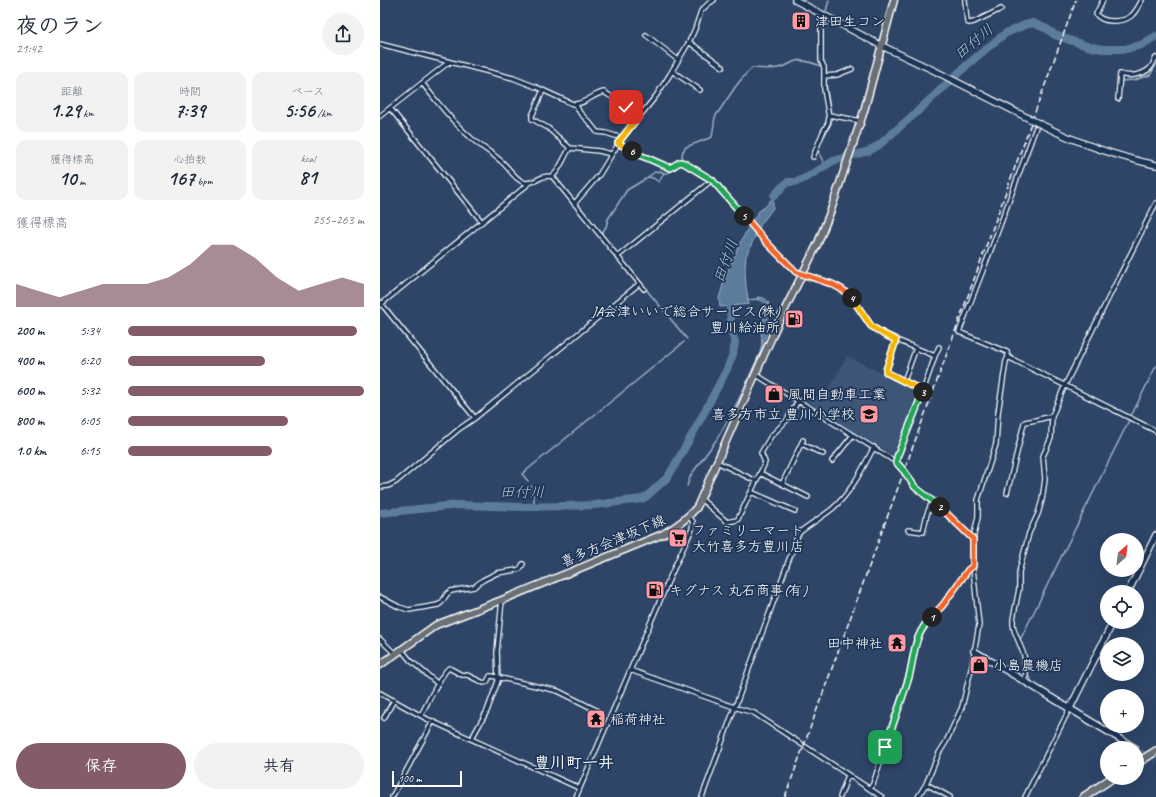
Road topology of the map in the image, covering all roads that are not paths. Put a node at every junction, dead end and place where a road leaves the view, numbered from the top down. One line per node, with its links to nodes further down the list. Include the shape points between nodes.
1 (714, 0): 10 (street, via 701,11)
2 (794, 0): 8 (street)
3 (894, 0): 12 (main road, 喜多方会津坂下線)
4 (965, 0): 7 (street, via 966,19 969,23)
5 (1103, 0): 6 (street, via 1096,15 1102,20 1112,21 1126,20)
6 (1142, 0)
7 (1001, 9)
8 (822, 14): 12 (street); 19 (street, via 821,61)
9 (646, 35): 14 (street)
10 (688, 42): 14 (street); 16 (street)
11 (380, 44): 15 (street)
12 (882, 46): 29 (main road, 喜多方会津坂下線); 30 (street, bridge)
13 (1156, 58): 23 (street, via 1150,69 1141,73 1120,74)
14 (678, 60): 18 (street)
15 (449, 62): 20 (street); 21 (street, via 513,78)
16 (723, 67)
17 (852, 69): 19 (street, via 837,75)
18 (672, 71): 22 (street); 28 (street)
19 (824, 76): 27 (street)
20 (422, 83): 25 (street); 39 (street, via 469,137 504,163 520,180)
21 (543, 90): 24 (street); 33 (street, via 532,119 544,125)
22 (700, 90)
23 (1118, 99)
24 (576, 104): 28 (street, via 604,92 635,112); 31 (street, via 580,113 597,132)
25 (390, 108): 26 (street); 42 (street)
26 (380, 116)
27 (828, 116): 29 (street); 35 (street, via 828,123)
28 (638, 117): 31 (street)
29 (861, 121): 44 (main road, 喜多方会津坂下線, via 822,234)
30 (1040, 123): 36 (street, via 1099,150); 52 (street, via 959,332 1007,352)
31 (622, 138): 32 (street)
32 (618, 143): 34 (street); 38 (street, via 670,168 680,162 684,163)
33 (570, 148): 34 (street); 37 (street)
34 (611, 154): 41 (street, via 599,175)
35 (813, 157)
36 (1156, 165)
37 (552, 176): 39 (street); 41 (street)
38 (711, 180): 43 (street); 44 (street, via 792,269)
39 (528, 183): 42 (street)
40 (1156, 203): 55 (street)
41 (574, 204): 43 (street)
42 (482, 222): 47 (street)
43 (617, 257): 45 (street)
44 (802, 274): 48 (street, via 843,290 855,302 871,326); 53 (main road, 喜多方会津坂下線)
45 (639, 284): 46 (street); 59 (street)
46 (644, 289)
47 (381, 304): 59 (street)
48 (896, 340): 50 (street); 54 (street, via 886,372)
49 (939, 347): 51 (street)
50 (916, 348): 51 (street); 54 (street)
51 (935, 356): 56 (street)
52 (1008, 357): 55 (street); 80 (street, via 998,413 996,444 978,500 978,517)
53 (755, 374): 57 (street); 65 (main road, 喜多方会津坂下線)
54 (904, 381): 56 (street)
55 (1065, 385): 58 (street); 60 (street)
56 (923, 391): 66 (street)
57 (798, 401): 61 (street); 67 (street, via 787,420 769,438 761,453 765,462)
58 (1052, 416): 72 (street, via 1024,423); 94 (street, via 1051,438 1043,456 1045,479 1042,500 1020,563 1019,589 1013,619 1014,630 1024,655)
59 (475, 418): 70 (street, via 395,483)
60 (1156, 431)
61 (852, 435): 62 (street); 64 (street)
62 (874, 447): 66 (street); 98 (street, via 845,495 832,509 800,532)
63 (823, 454): 69 (street, via 803,442)
64 (832, 461)
65 (717, 462): 68 (street); 74 (main road, 喜多方会津坂下線)
66 (896, 462): 75 (street, via 915,487)
67 (760, 473): 68 (street); 69 (street)
68 (756, 481): 71 (street)
69 (782, 484): 73 (street)
70 (380, 487)
71 (751, 492): 74 (street, via 737,520 727,522); 76 (street)
72 (1007, 493)
73 (808, 497)
74 (701, 499): 77 (main road, 喜多方会津坂下線)
75 (932, 502): 78 (street, via 923,532); 80 (street)
76 (796, 511)
77 (689, 516): 85 (main road, 喜多方会津坂下線, via 663,534); 92 (street, via 694,522 692,528)
78 (908, 530)
79 (1156, 535): 83 (street)
80 (973, 539): 82 (street)
81 (524, 564): 84 (street, via 520,569 495,574 482,580 474,588 451,591 438,605 409,610)
82 (973, 566): 89 (street, via 979,625); 115 (street, via 925,625 916,641 909,676)
83 (1131, 585)
84 (380, 597)
85 (502, 600): 88 (main road, 喜多方会津坂下線, via 436,625); 93 (street, via 496,655)
86 (1110, 629): 99 (street)
87 (380, 638): 90 (street)
88 (401, 649): 90 (main road, 喜多方会津坂下線); 95 (street)
89 (974, 651): 94 (street); 111 (street, via 962,707)
90 (395, 654): 91 (main road, 喜多方会津坂下線)
91 (380, 665)
92 (630, 670): 98 (street); 114 (street)
93 (498, 677): 95 (street, via 490,676 484,683 449,668); 100 (street, via 558,691); 104 (street, via 490,704)
94 (1024, 681): 99 (street)
95 (438, 684): 101 (street)
96 (380, 693): 97 (street)
97 (394, 700): 101 (street); 102 (street)
98 (734, 707): 110 (street, via 754,713); 118 (street)
99 (1070, 708): 105 (street); 123 (street)
100 (596, 710)
101 (420, 715): 103 (street)
102 (384, 718)
103 (434, 721): 104 (street); 116 (street)
104 (472, 738): 114 (street)
105 (1124, 741)
106 (1156, 751): 108 (highway)
107 (1156, 756): 109 (highway)
108 (1144, 759)
109 (1144, 763)
110 (848, 775): 115 (street); 119 (street)
111 (926, 784): 121 (street); 122 (street)
112 (1102, 785): 124 (highway)
113 (1109, 785): 125 (highway)
114 (579, 788): 117 (street)
115 (870, 789): 120 (street)
116 (392, 797)
117 (576, 797)
118 (702, 797)
119 (840, 797)
120 (882, 797)
121 (918, 797)
122 (950, 797)
123 (1025, 797)
124 (1084, 797)
125 (1092, 797)

